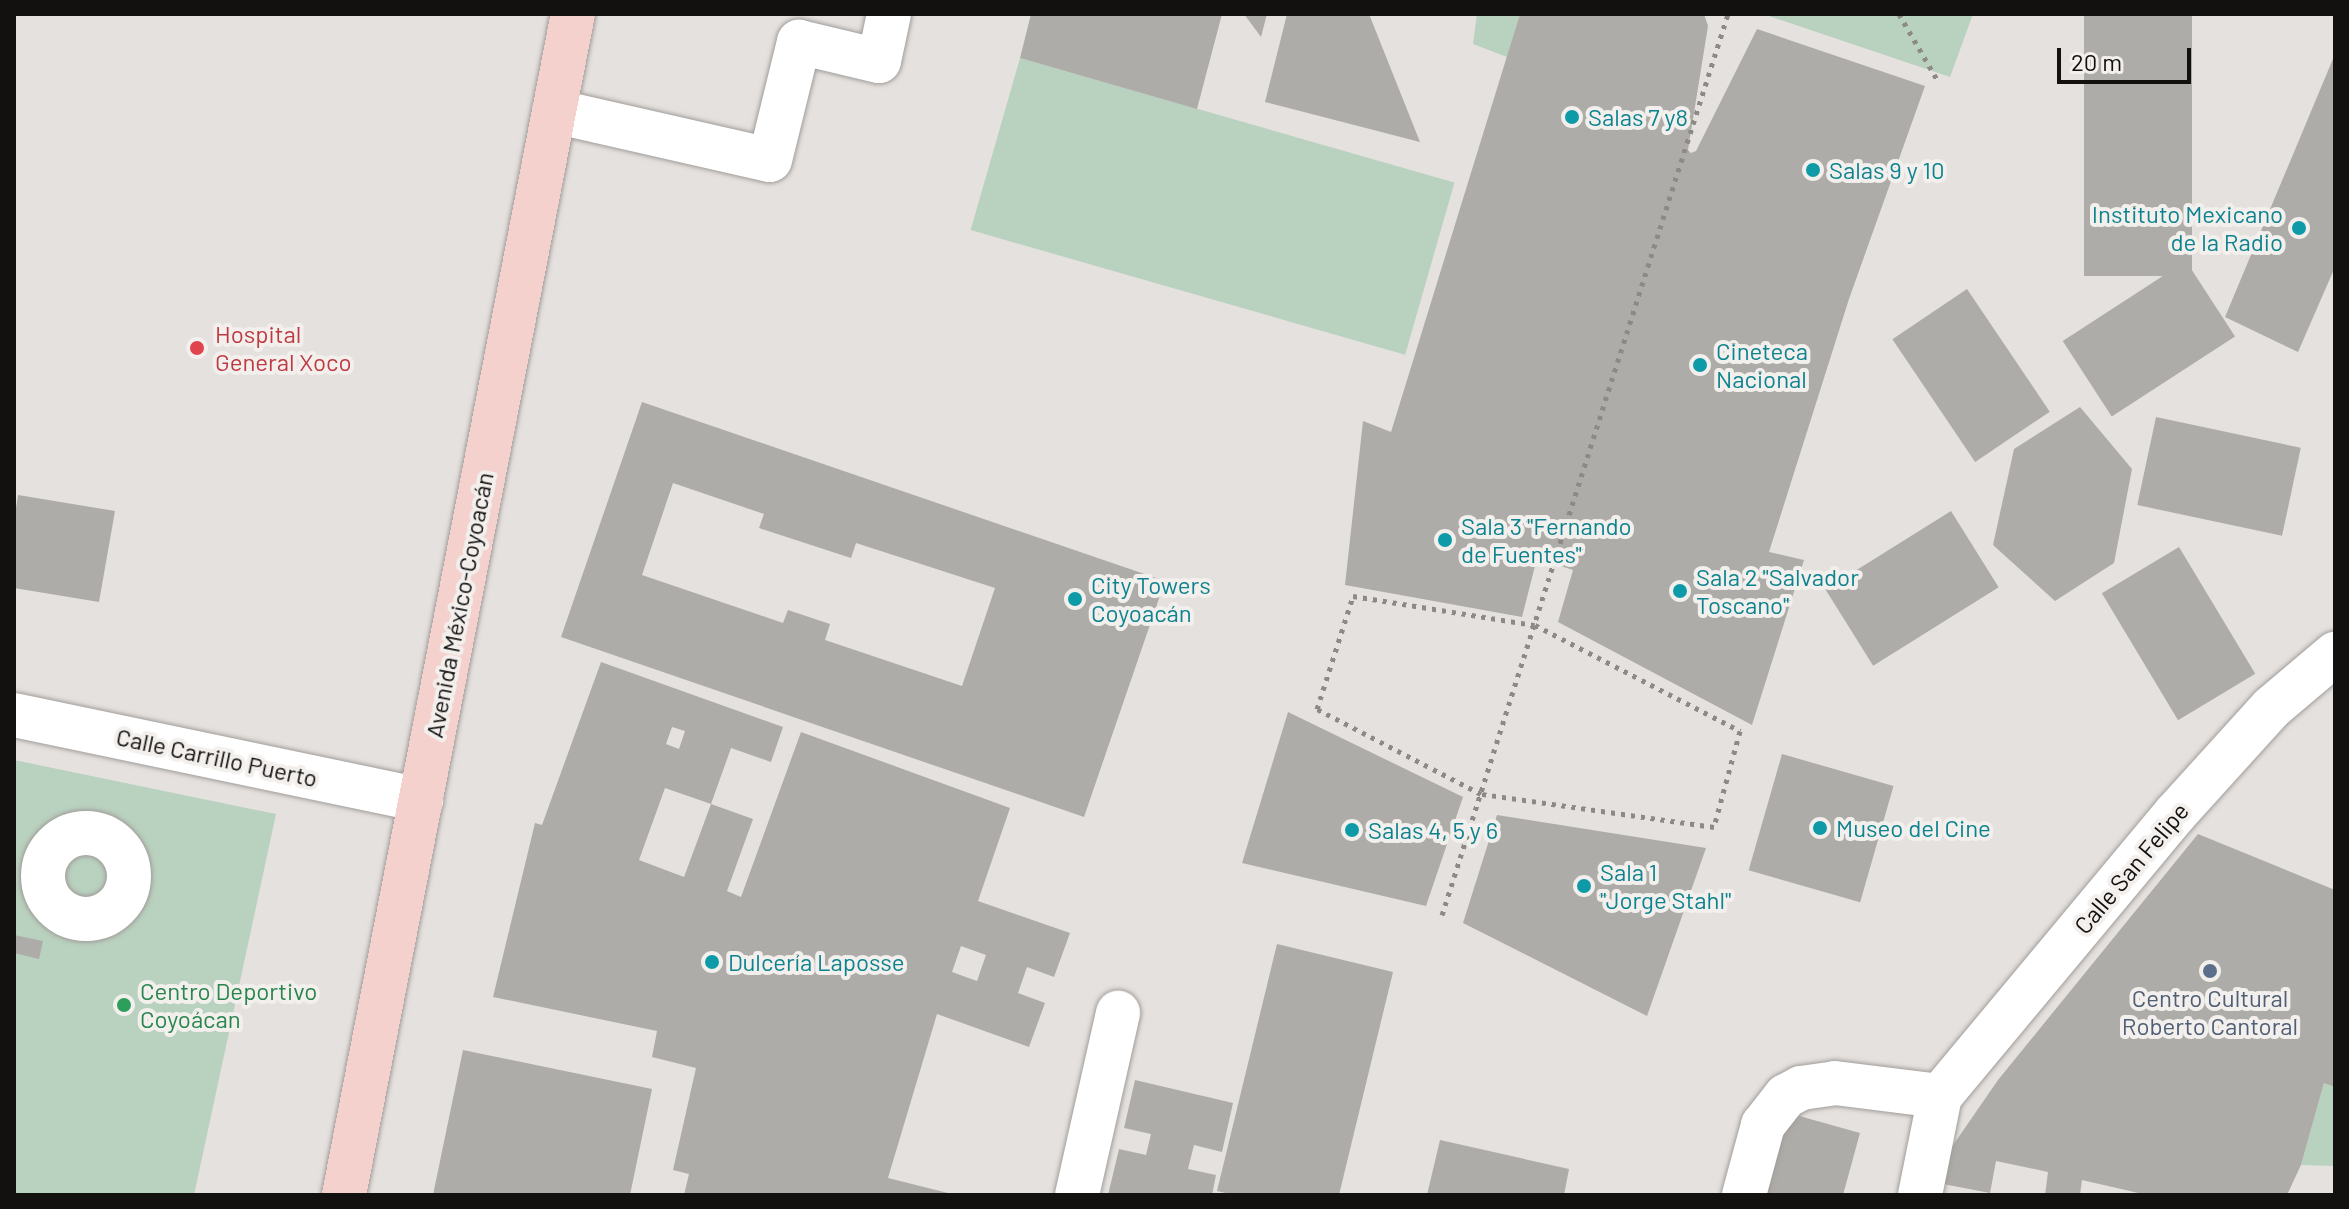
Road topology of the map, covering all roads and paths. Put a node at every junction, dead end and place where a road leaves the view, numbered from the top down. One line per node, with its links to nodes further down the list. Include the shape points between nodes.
1 (573, 14): 6 (main road, Avenida México-Coyoacán)
2 (889, 14): 6 (street, via 879,61 799,42 770,160)
3 (1728, 14): 7 (path)
4 (1899, 14): 5 (path)
5 (1938, 81)
6 (554, 111): 11 (main road, Avenida México-Coyoacán)
7 (1535, 625): 10 (path); 10 (path, via 1353,596 1348,610 1317,709); 10 (path, via 1740,731 1714,827)
8 (2335, 654): 14 (street, Calle San Felipe, via 2271,708 2175,814)
9 (14, 715): 11 (street, Calle Carrillo Puerto)
10 (1481, 794): 12 (path)
11 (421, 800): 15 (main road, Avenida México-Coyoacán)
12 (1442, 915)
13 (1118, 1013): 16 (street)
14 (1940, 1096): 17 (street, via 1835,1083 1801,1088 1786,1096 1763,1125); 18 (street, Calle San Felipe)
15 (344, 1195)
16 (1077, 1195)
17 (1744, 1195)
18 (1920, 1195)

